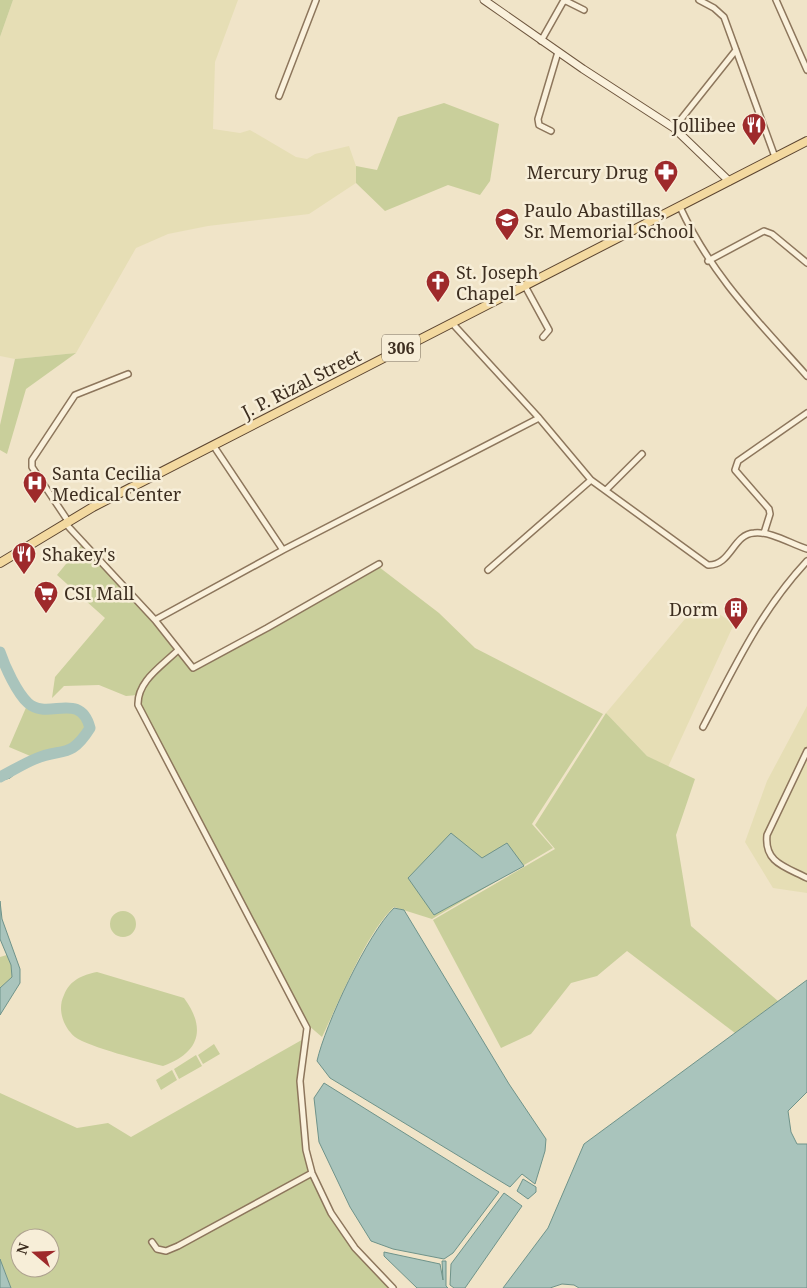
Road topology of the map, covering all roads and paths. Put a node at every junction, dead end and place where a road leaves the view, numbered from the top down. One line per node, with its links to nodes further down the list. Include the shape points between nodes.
1 (316, 0): 10 (street)
2 (484, 0): 6 (main road)
3 (699, 0): 7 (street, via 720,12)
4 (776, 0): 9 (street)
5 (584, 10): 6 (street, via 562,2)
6 (541, 41): 8 (main road)
7 (736, 50): 11 (street); 14 (street)
8 (558, 52): 11 (main road); 12 (street, via 538,119 539,125)
9 (807, 70)
10 (279, 96)
11 (674, 128): 15 (main road)
12 (551, 131)
13 (807, 141): 14 (main road, J. P. Rizal Street / 306)
14 (775, 157): 15 (main road, J. P. Rizal Street / 306)
15 (729, 181): 16 (main road, J. P. Rizal Street / 306)
16 (680, 207): 17 (street); 19 (main road, J. P. Rizal Street / 306)
17 (708, 261): 18 (street, via 764,231); 23 (street)
18 (807, 263)
19 (524, 286): 20 (main road, J. P. Rizal Street / 306); 21 (street, via 549,330)
20 (452, 323): 25 (street); 26 (main road, J. P. Rizal Street / 306)
21 (543, 337)
22 (128, 374): 30 (street, via 75,395 31,462)
23 (807, 376)
24 (807, 413): 31 (street, via 735,466 769,509)
25 (539, 418): 28 (street); 33 (street)
26 (214, 445): 30 (main road, J. P. Rizal Street / 306); 33 (street)
27 (642, 454): 29 (street)
28 (592, 480): 29 (street); 37 (street)
29 (606, 490): 31 (street, via 708,565 716,566 723,561 742,537 755,532)
30 (66, 522): 35 (main road, J. P. Rizal Street / 306); 38 (street)
31 (764, 533): 32 (street)
32 (807, 548)
33 (283, 550): 38 (street)
34 (807, 561): 40 (street, via 779,593 744,647)
35 (0, 563)
36 (379, 564): 39 (street, via 193,668)
37 (488, 570)
38 (155, 620): 39 (street)
39 (178, 650): 43 (street, via 142,685 138,705 307,1028 300,1081 306,1150)
40 (703, 727)
41 (807, 751): 42 (street, via 767,835 766,847 771,859)
42 (807, 878)
43 (312, 1173): 44 (street, via 178,1246 166,1251 157,1249); 45 (street, via 327,1205 355,1248)
44 (152, 1242)
45 (393, 1288)

